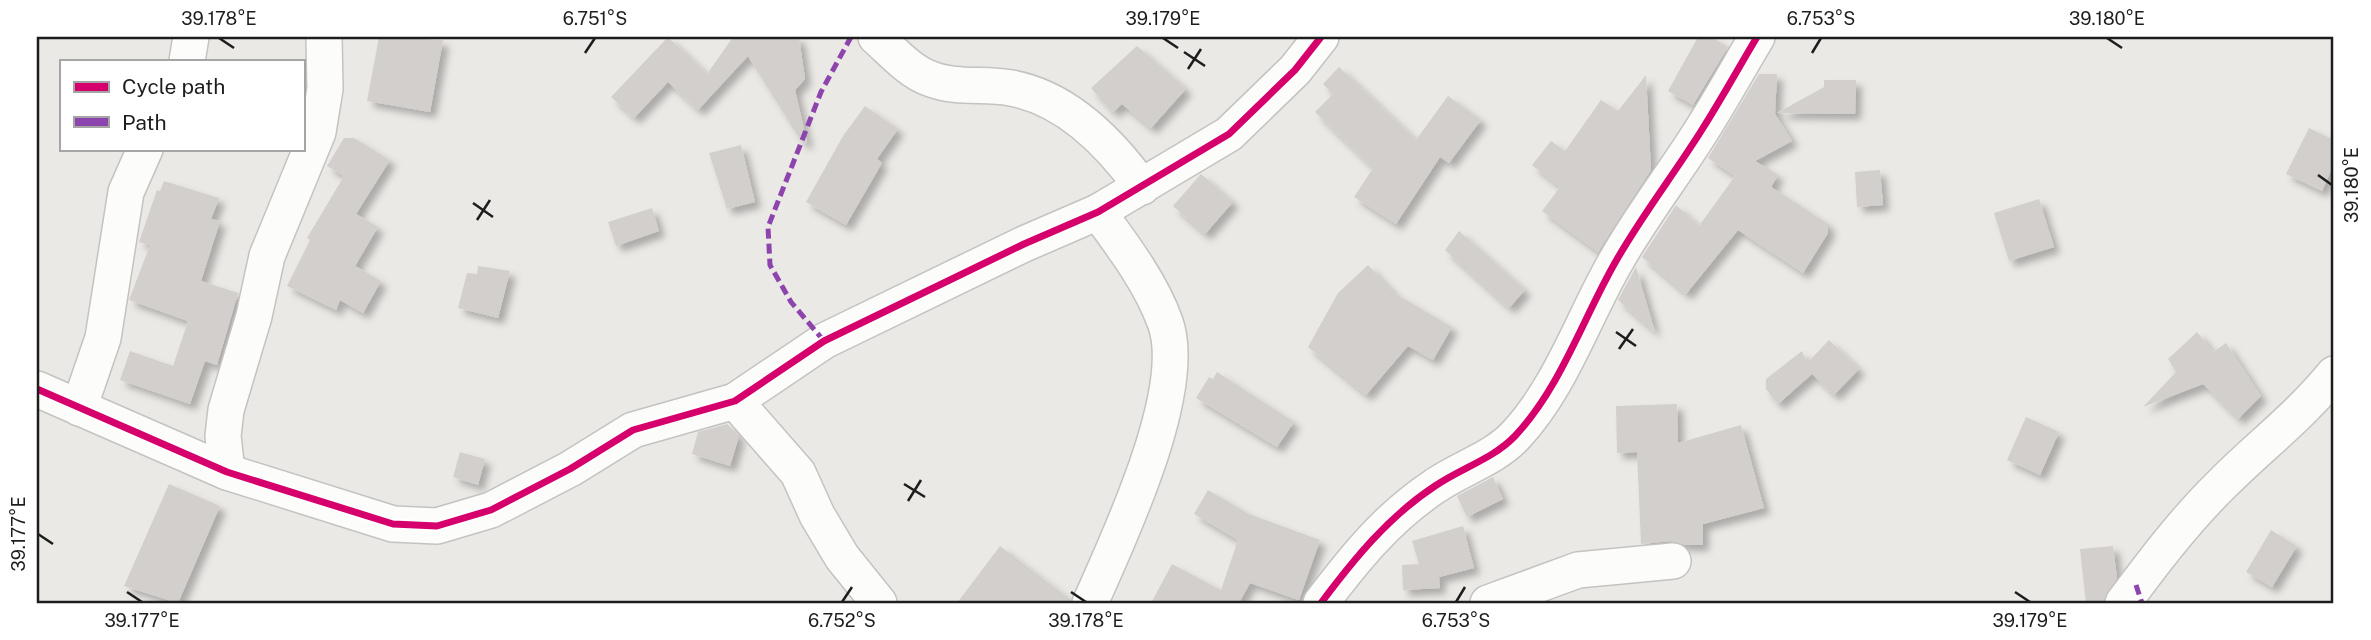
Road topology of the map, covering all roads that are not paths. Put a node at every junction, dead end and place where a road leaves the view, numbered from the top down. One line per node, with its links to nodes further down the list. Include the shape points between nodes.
1 (191, 37): 6 (street)
2 (324, 37): 14 (street, via 325,89 318,132 267,256 226,410)
3 (876, 37): 8 (street, via 928,78 946,84 1014,88 1070,114 1117,153)
4 (1321, 37): 8 (street, via 1295,70 1229,134)
5 (1757, 37): 18 (street, via 1639,221 1565,363 1530,418 1493,454 1405,507 1376,534)
6 (187, 60)
7 (145, 150): 13 (street, via 126,192 103,338)
8 (1142, 187): 9 (street)
9 (1098, 212): 12 (street, via 824,341); 17 (street, via 1123,246 1166,323 1171,356 1150,453)
10 (2334, 374): 20 (street, via 2317,396 2221,484)
11 (37, 389): 13 (street)
12 (735, 401): 14 (street, via 633,430 491,510 437,526 393,524); 16 (street, via 797,473 842,556)
13 (79, 408): 14 (street)
14 (227, 472)
15 (1673, 561): 19 (street, via 1578,570)
16 (879, 603)
17 (1090, 603)
18 (1321, 603)
19 (1488, 603)
20 (2123, 603)

